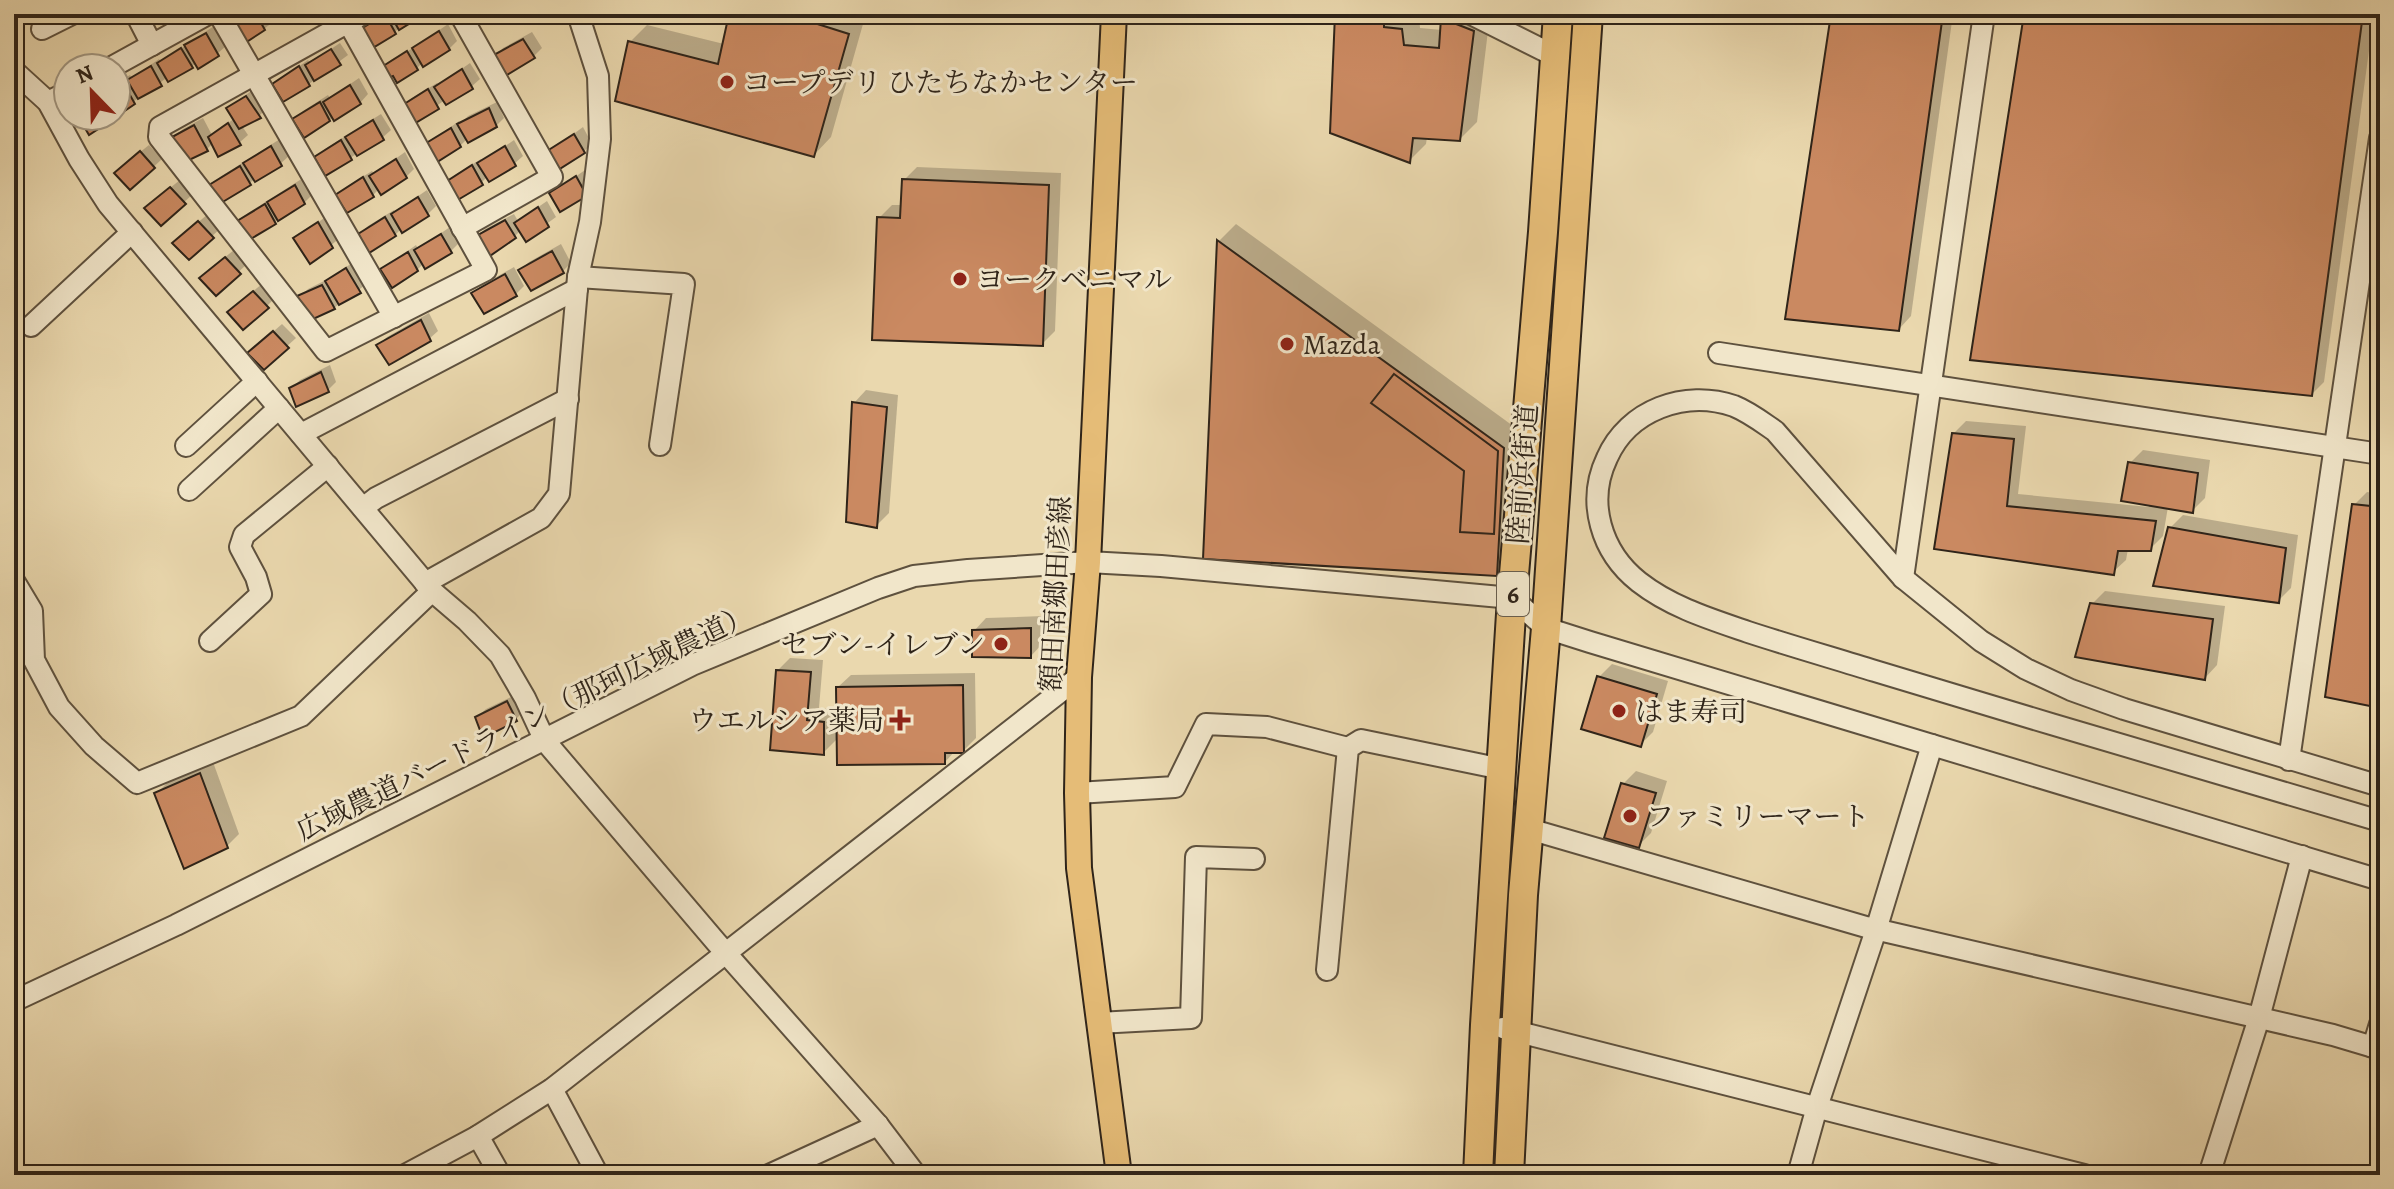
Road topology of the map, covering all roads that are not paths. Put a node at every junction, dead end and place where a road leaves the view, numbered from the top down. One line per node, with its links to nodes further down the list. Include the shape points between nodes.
1 (72, 14): 13 (street)
2 (136, 14): 14 (street)
3 (208, 14): 14 (street)
4 (219, 14): 18 (street)
5 (460, 14): 22 (street, via 552,177)
6 (578, 14): 24 (street, via 598,76 600,139)
7 (1114, 14): 40 (main road, 額田南郷田彦線)
8 (1471, 14): 16 (street)
9 (1558, 14): 16 (highway, 陸前浜街道 / 6)
10 (1588, 14): 45 (highway, 陸前浜街道 / 6)
11 (1984, 14): 29 (street)
12 (355, 18): 18 (street); 22 (street)
13 (42, 29)
14 (152, 45): 15 (street)
15 (132, 56)
16 (1555, 56): 44 (highway, 陸前浜街道 / 6)
17 (14, 71): 20 (street)
18 (255, 74): 25 (street); 25 (street, via 160,127 159,137 326,351)
19 (52, 100): 20 (street)
20 (48, 102): 23 (street, via 93,182)
21 (2380, 138): 35 (street)
22 (462, 228): 25 (street, via 486,270)
23 (132, 232): 26 (street); 28 (street)
24 (578, 283): 30 (street); 32 (street); 33 (street, via 684,284)
25 (394, 317)
26 (31, 326)
27 (1719, 353): 29 (street)
28 (257, 381): 31 (street); 34 (street)
29 (1930, 386): 35 (street); 41 (street)
30 (568, 399): 39 (street); 43 (street, via 559,494 541,518)
31 (279, 408): 32 (street); 38 (street)
32 (301, 434): 37 (street)
33 (660, 445)
34 (186, 446)
35 (2333, 446): 36 (street); 51 (street)
36 (2380, 454)
37 (328, 466): 39 (street); 46 (street, via 244,535 240,547 261,594)
38 (189, 490)
39 (363, 508): 43 (street)
40 (1088, 562): 44 (street, 広域農道バードライン（那珂広域農道）); 47 (main road, 額田南郷田彦線); 48 (street, 広域農道バードライン（那珂広域農道）, via 902,580 692,665)
41 (1903, 578): 51 (street, via 1981,641 2026,669 2124,709); 55 (street, via 1775,431 1733,406 1686,401 1644,415 1626,427 1601,469 1597,507 1609,547 1637,581 1685,610)
42 (14, 581): 43 (street, via 32,611 34,660 59,707 137,783 301,716)
43 (428, 587): 48 (street, via 500,655)
44 (1512, 598): 45 (street); 52 (highway, 陸前浜街道 / 6)
45 (1546, 628): 49 (street); 56 (highway, 陸前浜街道 / 6)
46 (210, 641)
47 (1079, 677): 54 (main road, 額田南郷田彦線); 61 (street)
48 (545, 741): 61 (street); 63 (street, 広域農道バードライン（那珂広域農道）)
49 (1932, 745): 57 (street); 60 (street)
50 (1348, 748): 52 (street, via 1361,740); 54 (street, via 1267,727 1206,724 1175,787); 62 (street)
51 (2289, 760): 53 (street)
52 (1502, 769): 67 (highway, 陸前浜街道 / 6)
53 (2380, 786)
54 (1077, 793): 65 (main road, 額田南郷田彦線, via 1079,868)
55 (2380, 821)
56 (1529, 829): 60 (street); 68 (highway, 陸前浜街道 / 6)
57 (2302, 856): 59 (street); 64 (street)
58 (1254, 859): 65 (street, via 1196,857 1191,1018)
59 (2380, 880)
60 (1876, 930): 64 (street); 71 (street)
61 (727, 952): 70 (street); 72 (street)
62 (1327, 970)
63 (14, 1001)
64 (2259, 1018): 69 (street); 84 (street)
65 (1098, 1023): 79 (main road, 額田南郷田彦線)
66 (2380, 1024): 69 (street)
67 (1485, 1025): 68 (street); 80 (highway, 陸前浜街道 / 6)
68 (1516, 1031): 71 (street); 81 (highway, 陸前浜街道 / 6)
69 (2377, 1048)
70 (552, 1089): 73 (street); 76 (street)
71 (1817, 1107): 82 (street); 83 (street)
72 (878, 1125): 77 (street); 78 (street)
73 (478, 1136): 74 (street); 75 (street)
74 (405, 1175)
75 (500, 1175)
76 (598, 1175)
77 (769, 1175)
78 (916, 1175)
79 (1119, 1175)
80 (1478, 1175)
81 (1509, 1175)
82 (1798, 1175)
83 (2084, 1175)
84 (2209, 1175)

